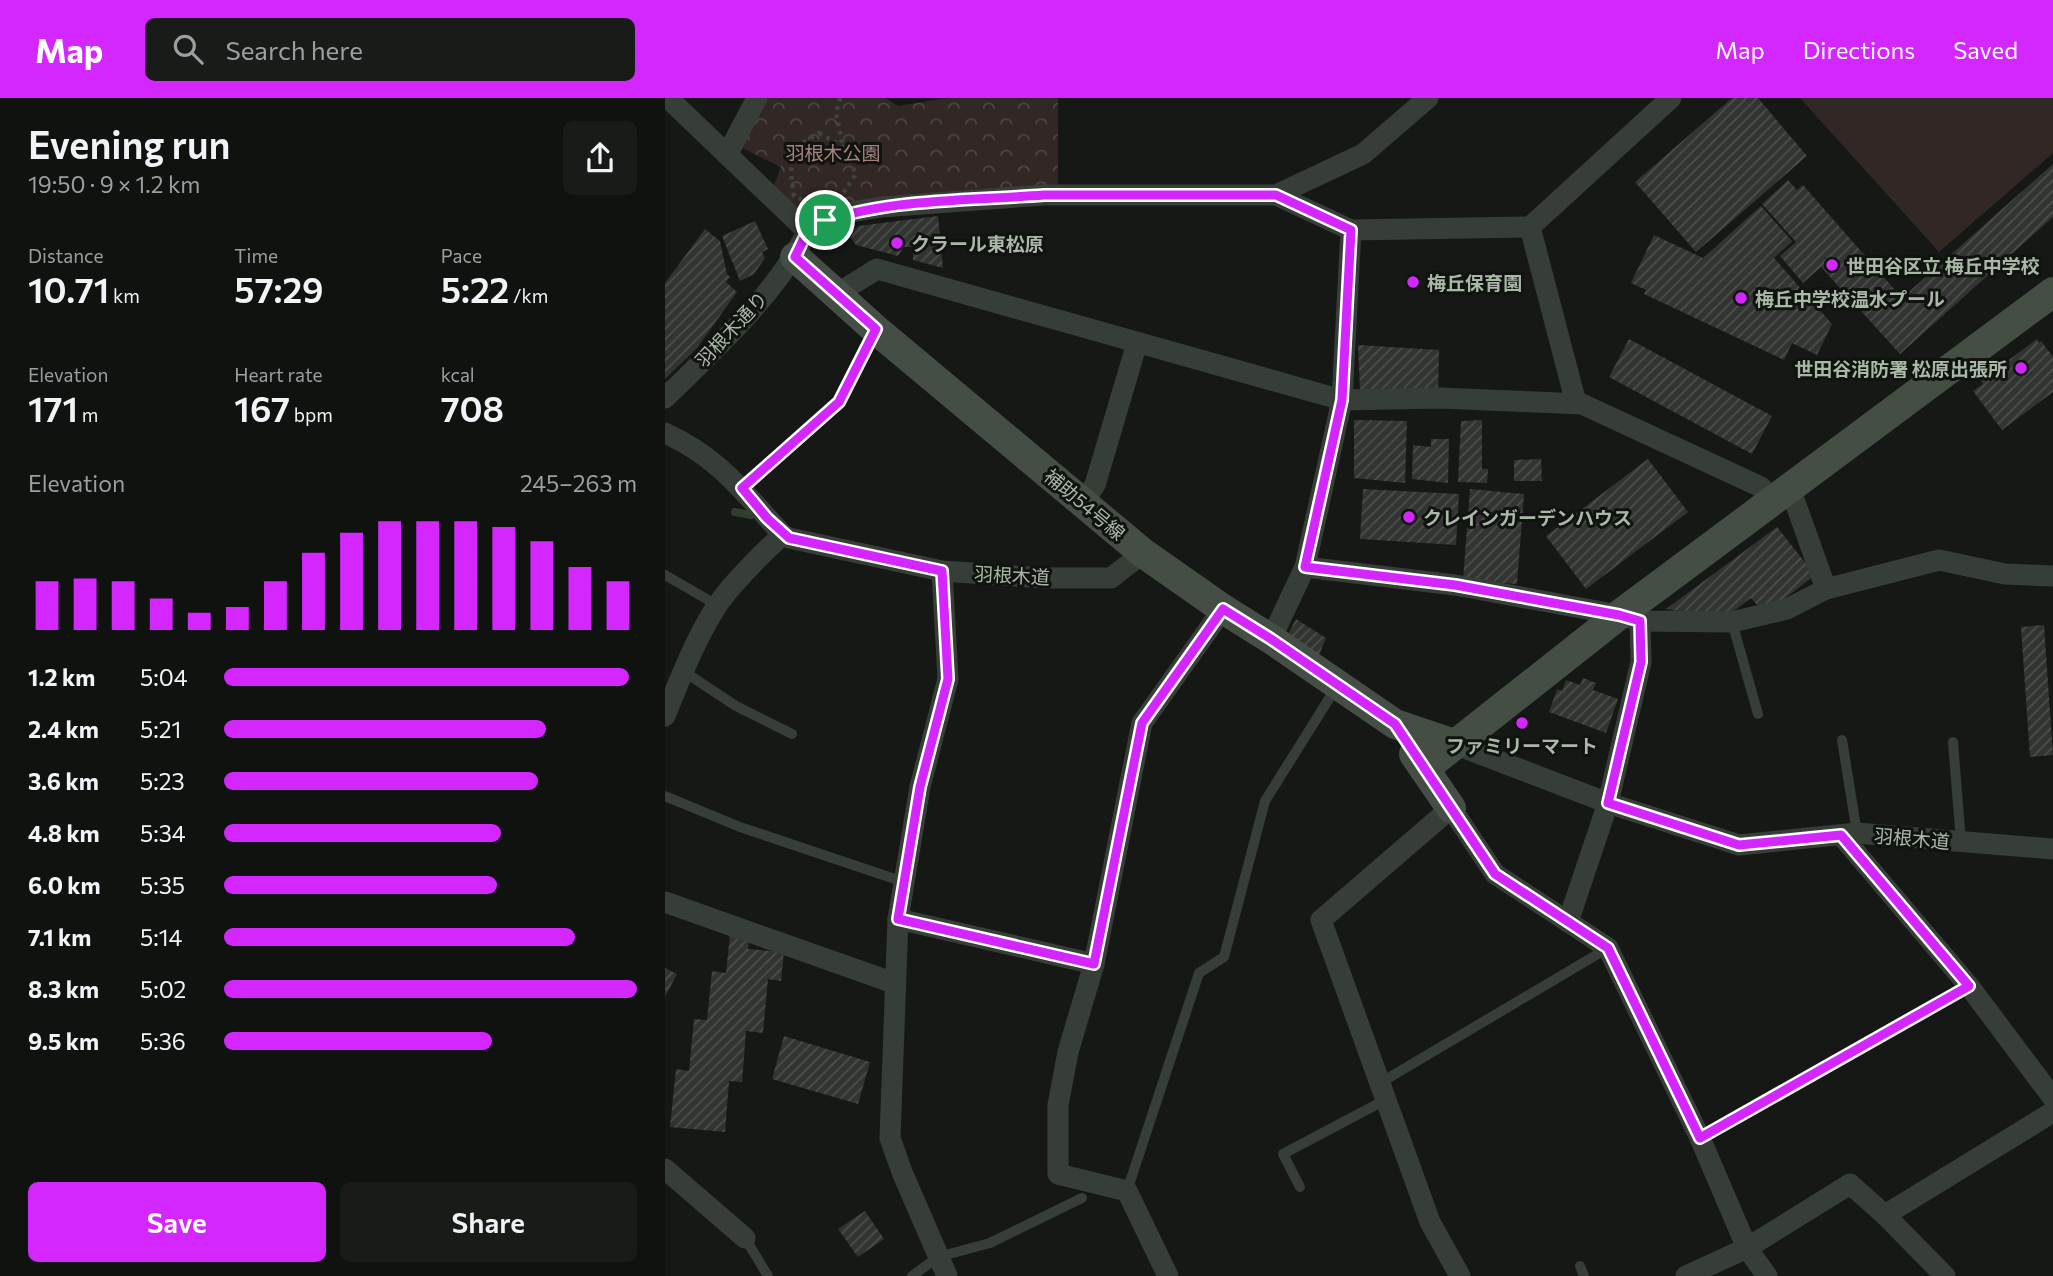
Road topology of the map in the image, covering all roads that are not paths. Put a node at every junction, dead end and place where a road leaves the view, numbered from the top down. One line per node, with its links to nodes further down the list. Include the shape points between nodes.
1 (668, 98): 5 (street)
2 (757, 98): 5 (street)
3 (1428, 98): 6 (street, via 1363,154)
4 (1671, 98): 7 (street)
5 (727, 155): 9 (street)
6 (1276, 195): 8 (street); 9 (street, via 1044,195 881,207 845,213 810,226)
7 (1530, 227): 8 (street); 16 (street)
8 (1351, 230): 15 (street)
9 (801, 244): 10 (street, 補助54号線); 14 (street, 羽根木通り, via 726,339)
10 (835, 295): 12 (street, 補助54号線); 13 (street, via 877,269)
11 (2052, 296): 19 (street)
12 (876, 329): 18 (lane, via 839,402); 20 (street, 補助54号線)
13 (1137, 343): 15 (street); 20 (street, via 1095,485)
14 (665, 398)
15 (1342, 400): 16 (street); 23 (street)
16 (1576, 403): 19 (street)
17 (665, 433): 18 (street, via 701,452)
18 (742, 488): 21 (street)
19 (1780, 496): 27 (street, via 1795,502); 30 (street)
20 (1083, 502): 22 (street, 補助54号線)
21 (783, 536): 24 (street, 羽根木道); 28 (street)
22 (1143, 552): 24 (street, 羽根木道, via 1111,578); 29 (street, 補助54号線)
23 (1305, 567): 30 (street, via 1455,585); 32 (street)
24 (942, 571): 49 (street, via 948,679 920,787)
25 (665, 575): 28 (lane)
26 (2053, 576): 27 (street, via 2005,574 1939,560)
27 (1826, 589): 31 (street, via 1787,609)
28 (717, 605): 33 (street)
29 (1223, 609): 32 (street, 補助54号線); 54 (street, via 1142,723)
30 (1630, 618): 31 (street); 41 (street); 44 (street, via 1641,662)
31 (1733, 622): 35 (lane)
32 (1271, 639): 34 (street, 補助54号線)
33 (683, 671): 36 (street); 38 (lane, via 736,706)
34 (1337, 686): 37 (street, 補助54号線); 63 (lane, via 1265,801 1224,957 1199,974)
35 (1758, 713)
36 (665, 716)
37 (1395, 724): 41 (street, 補助54号線); 42 (street, 補助54号線)
38 (792, 734)
39 (1843, 740): 46 (lane)
40 (1953, 742): 47 (lane)
41 (1454, 744): 42 (street); 44 (street, 羽根木道)
42 (1424, 769): 45 (street, 補助54号線)
43 (665, 796): 49 (lane, via 740,827)
44 (1608, 803): 46 (street, 羽根木道, via 1739,845); 52 (street)
45 (1451, 808): 52 (street, via 1495,874); 57 (street, via 1321,920)
46 (1849, 834): 47 (street, 羽根木道); 56 (street)
47 (1961, 842): 48 (street, 羽根木道)
48 (2053, 849)
49 (904, 882): 51 (street)
50 (665, 902): 55 (street)
51 (898, 919): 54 (street); 55 (street)
52 (1568, 922): 53 (street)
53 (1608, 948): 57 (lane); 60 (street)
54 (1094, 964): 63 (street, via 1058,1105 1058,1174)
55 (894, 983): 68 (street, via 890,1138)
56 (1969, 986): 58 (street); 60 (lane)
57 (1383, 1091): 62 (lane, via 1283,1154); 72 (street, via 1430,1222)
58 (2053, 1098)
59 (2053, 1112): 65 (street)
60 (1700, 1138): 67 (street)
61 (665, 1168): 66 (street)
62 (1300, 1187)
63 (1127, 1191): 71 (street)
64 (1082, 1198): 68 (lane)
65 (1885, 1214): 67 (street, via 1850,1184); 75 (street)
66 (745, 1238): 69 (lane)
67 (1748, 1248): 73 (street); 74 (street)
68 (942, 1267): 70 (lane)
69 (768, 1276)
70 (912, 1276)
71 (1168, 1276)
72 (1460, 1276)
73 (1686, 1276)
74 (1767, 1276)
75 (1945, 1276)

